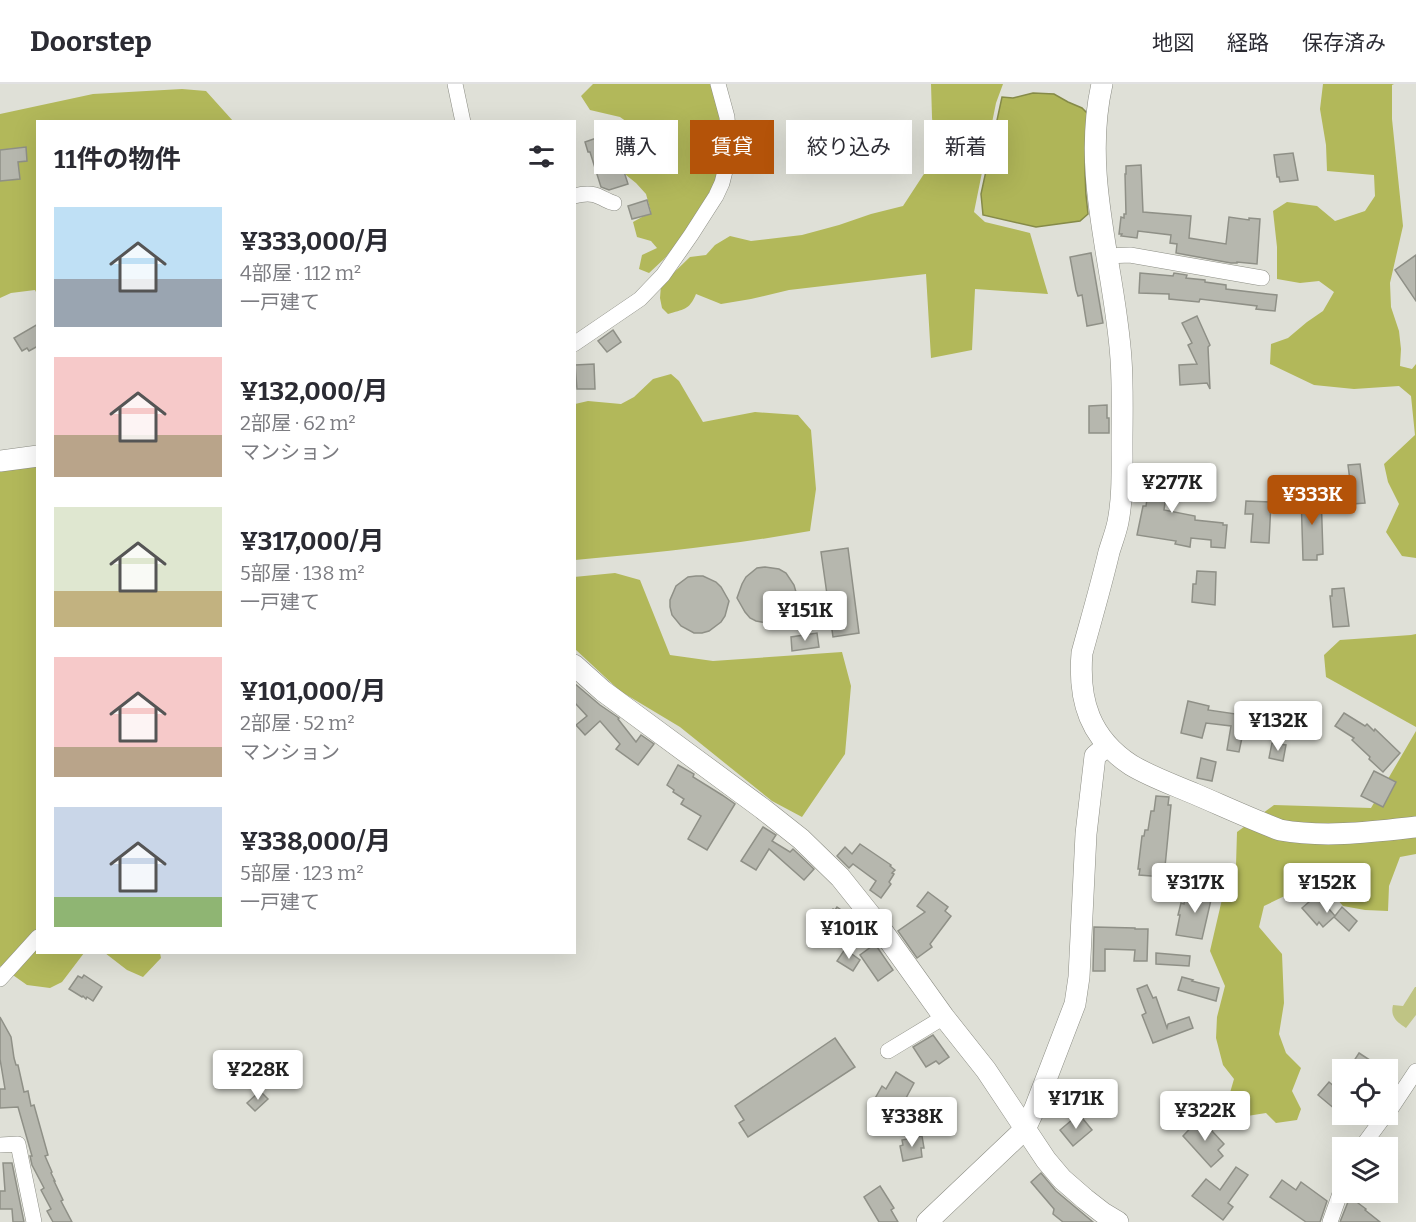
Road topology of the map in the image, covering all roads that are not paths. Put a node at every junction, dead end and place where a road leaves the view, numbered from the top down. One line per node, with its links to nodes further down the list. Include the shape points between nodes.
1 (455, 84): 4 (street)
2 (718, 84): 9 (street, via 729,144 716,196 663,275 640,299)
3 (1102, 84): 7 (street, via 1096,168)
4 (463, 120)
5 (576, 196): 6 (street, via 598,195)
6 (614, 203)
7 (1106, 256): 8 (street, via 1130,255); 13 (street, via 1123,385 1122,492 1080,675 1089,716)
8 (1262, 278)
9 (576, 343)
10 (36, 456): 11 (street)
11 (0, 461)
12 (576, 667): 17 (street, via 809,847 840,877 876,922)
13 (1107, 746): 14 (street, via 1133,766 1280,830 1357,833); 22 (street, via 1095,756 1075,1004)
14 (1416, 827)
15 (36, 939): 16 (street)
16 (0, 979)
17 (944, 1017): 18 (street); 22 (street, via 986,1070)
18 (888, 1052)
19 (1416, 1071): 20 (street)
20 (1398, 1098)
21 (1379, 1125): 23 (street)
22 (1024, 1129): 27 (street); 28 (street, via 1062,1179)
23 (1369, 1137)
24 (0, 1144): 26 (street, via 18,1144)
25 (1337, 1203): 29 (street)
26 (34, 1222)
27 (927, 1222)
28 (1118, 1222)
29 (1330, 1222)

